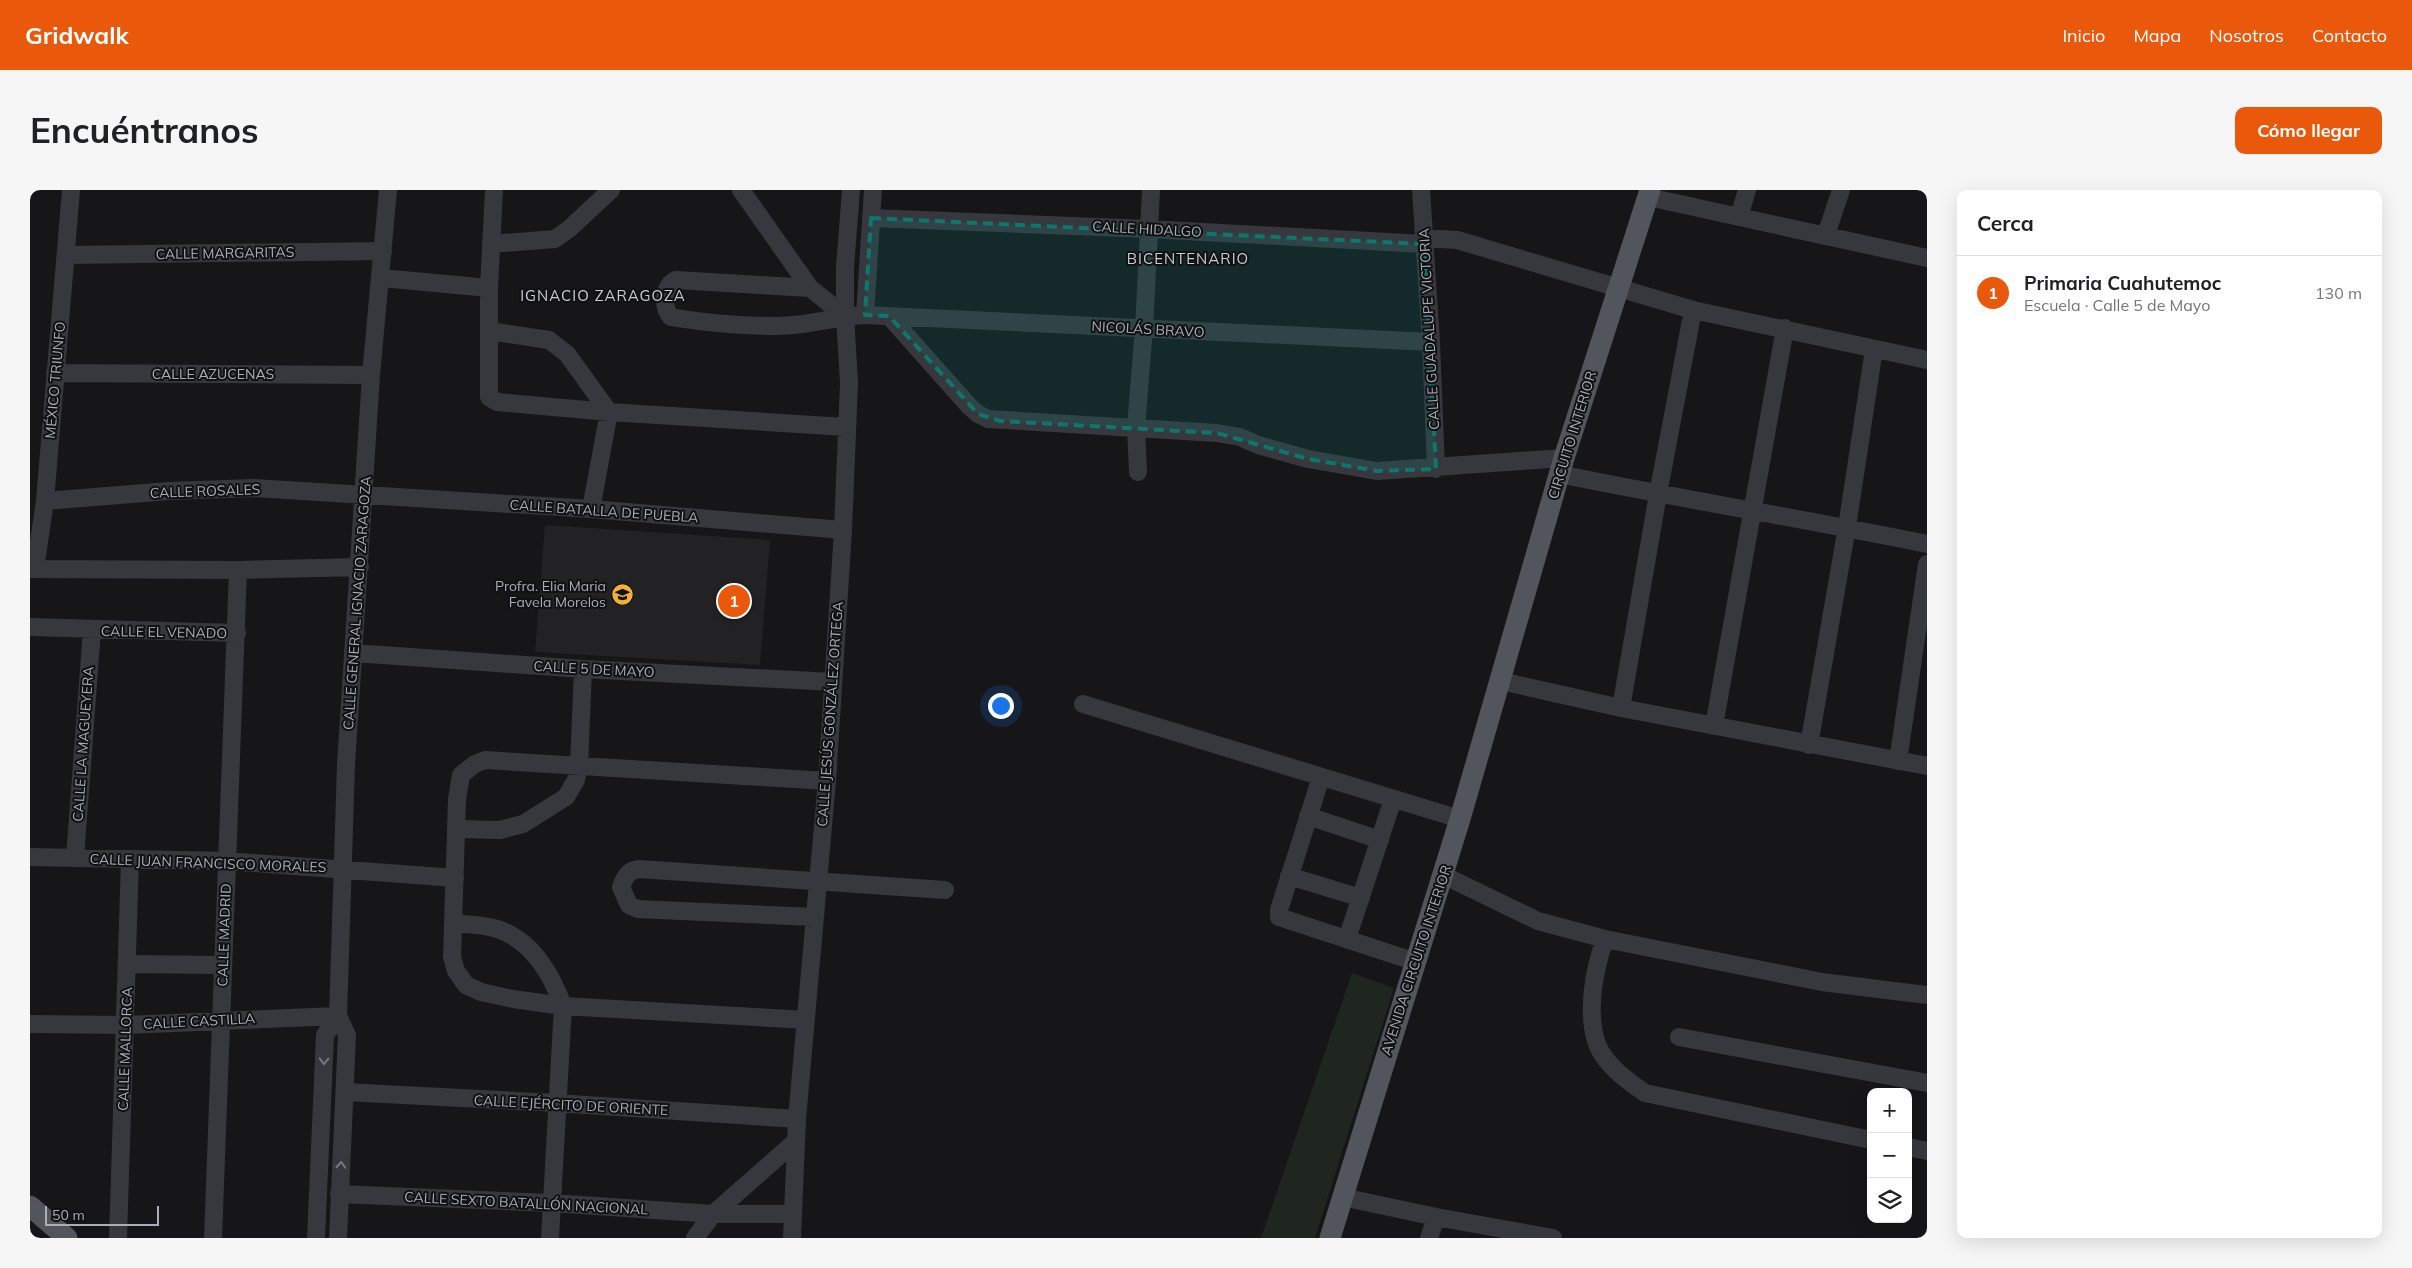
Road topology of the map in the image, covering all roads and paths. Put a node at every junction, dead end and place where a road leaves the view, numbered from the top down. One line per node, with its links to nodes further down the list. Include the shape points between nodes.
1 (71, 190): 20 (street, MÉXICO TRIUNFO)
2 (388, 190): 19 (street, CALLE GENERAL IGNACIO ZARAGOZA)
3 (494, 190): 18 (street)
4 (611, 190): 18 (street, via 555,239)
5 (741, 190): 25 (street)
6 (852, 190): 28 (street, CALLE JESÚS GONZÁLEZ ORTEGA, via 845,267)
7 (872, 190): 14 (street)
8 (1151, 190): 15 (street)
9 (1421, 190): 17 (street, CALLE GUADALUPE VICTORIA)
10 (1747, 190): 13 (street)
11 (1841, 190): 16 (street)
12 (1649, 194): 13 (street); 23 (main road, CIRCUITO INTERIOR)
13 (1739, 217): 16 (street)
14 (871, 218): 15 (street, CALLE HIDALGO); 27 (street)
15 (1149, 229): 17 (street, CALLE HIDALGO); 31 (street)
16 (1826, 235): 21 (street)
17 (1424, 241): 23 (street, CALLE HIDALGO, via 1462,241); 33 (street, CALLE GUADALUPE VICTORIA)
18 (491, 244): 24 (street)
19 (383, 251): 20 (street, CALLE MARGARITAS); 22 (street, CALLE GENERAL IGNACIO ZARAGOZA)
20 (67, 255): 36 (street, MÉXICO TRIUNFO)
21 (1927, 258)
22 (381, 278): 24 (street); 37 (street, CALLE GENERAL IGNACIO ZARAGOZA)
23 (1619, 286): 26 (street, CALLE HIDALGO); 41 (main road, CIRCUITO INTERIOR)
24 (489, 288): 32 (street)
25 (810, 288): 28 (street); 28 (street, NICOLÁS BRAVO, via 676,280 666,291 668,313 674,318 762,326 811,323)
26 (1693, 310): 30 (street, CALLE HIDALGO); 44 (street)
27 (865, 314): 28 (street, NICOLÁS BRAVO); 29 (street, NICOLÁS BRAVO)
28 (845, 316): 40 (street, CALLE JESÚS GONZÁLEZ ORTEGA, via 849,384)
29 (889, 316): 31 (street, NICOLÁS BRAVO); 39 (street, via 978,414 1000,421)
30 (1785, 328): 34 (street, CALLE HIDALGO); 47 (street)
31 (1144, 329): 33 (street, NICOLÁS BRAVO); 39 (street)
32 (489, 331): 38 (street, via 549,340 567,354); 38 (street, via 489,397 498,402)
33 (1431, 342): 42 (street, CALLE GUADALUPE VICTORIA)
34 (1874, 349): 35 (street, CALLE HIDALGO); 49 (street)
35 (1927, 360)
36 (54, 373): 37 (street, CALLE AZUCENAS); 46 (street, MÉXICO TRIUNFO)
37 (371, 375): 45 (street, CALLE GENERAL IGNACIO ZARAGOZA)
38 (610, 412): 40 (street); 48 (street)
39 (1136, 427): 42 (street, via 1240,437 1308,459 1378,471); 43 (street)
40 (846, 428): 50 (street, CALLE JESÚS GONZÁLEZ ORTEGA)
41 (1562, 466): 42 (street); 44 (street); 61 (main road, CIRCUITO INTERIOR)
42 (1436, 469)
43 (1138, 472)
44 (1658, 494): 47 (street); 64 (street)
45 (365, 495): 46 (street, CALLE ROSALES, via 254,488 169,490); 48 (street, CALLE BATALLA DE PUEBLA); 53 (street, CALLE GENERAL IGNACIO ZARAGOZA)
46 (40, 502): 54 (street, MÉXICO TRIUNFO)
47 (1752, 509): 49 (street); 65 (street)
48 (591, 510): 50 (street, CALLE BATALLA DE PUEBLA)
49 (1847, 527): 51 (street); 66 (street)
50 (843, 530): 62 (street, CALLE JESÚS GONZÁLEZ ORTEGA)
51 (1927, 544)
52 (1927, 564): 67 (street)
53 (360, 567): 55 (street); 59 (street, CALLE GENERAL IGNACIO ZARAGOZA)
54 (32, 569): 55 (street)
55 (238, 570): 58 (street, CALLE MADRID)
56 (30, 627): 57 (street, CALLE EL VENADO)
57 (92, 630): 58 (street, CALLE EL VENADO); 78 (street, CALLE LA MAGUEYERA)
58 (237, 633): 80 (street, CALLE MADRID)
59 (354, 653): 60 (street, CALLE 5 DE MAYO); 81 (street, CALLE GENERAL IGNACIO ZARAGOZA)
60 (583, 669): 62 (street, CALLE 5 DE MAYO); 68 (street)
61 (1500, 681): 64 (street); 74 (main road, AVENIDA CIRCUITO INTERIOR)
62 (833, 682): 71 (street, CALLE JESÚS GONZÁLEZ ORTEGA)
63 (1083, 704): 70 (street)
64 (1621, 708): 65 (street)
65 (1714, 726): 66 (street)
66 (1809, 745): 67 (street)
67 (1898, 761): 69 (street)
68 (579, 766): 71 (street); 75 (street, via 576,780 566,797 523,824 500,830); 75 (street, via 485,760 475,764 459,781)
69 (1927, 766)
70 (1321, 777): 72 (street); 73 (street)
71 (826, 781): 85 (street, CALLE JESÚS GONZÁLEZ ORTEGA)
72 (1393, 799): 74 (street); 76 (street)
73 (1308, 816): 76 (street); 83 (street)
74 (1460, 819): 82 (main road, AVENIDA CIRCUITO INTERIOR)
75 (458, 829): 84 (street)
76 (1380, 840): 87 (street)
77 (30, 857): 78 (street, CALLE JUAN FRANCISCO MORALES)
78 (75, 858): 79 (street, CALLE JUAN FRANCISCO MORALES)
79 (130, 860): 80 (street, CALLE JUAN FRANCISCO MORALES); 93 (street, CALLE MALLORCA)
80 (227, 861): 81 (street, CALLE JUAN FRANCISCO MORALES); 94 (street, CALLE MADRID)
81 (341, 869): 84 (street, CALLE JUAN FRANCISCO MORALES); 97 (street, CALLE GENERAL IGNACIO ZARAGOZA)
82 (1443, 875): 91 (street, via 1538,922); 92 (main road, AVENIDA CIRCUITO INTERIOR)
83 (1289, 876): 87 (street); 90 (street, via 1279,917)
84 (455, 878): 89 (street)
85 (818, 882): 86 (street); 88 (street, CALLE JESÚS GONZÁLEZ ORTEGA); 88 (street, via 639,869 625,876 621,887 629,905 638,909)
86 (945, 890)
87 (1361, 898): 90 (street)
88 (814, 917): 99 (street, CALLE JESÚS GONZÁLEZ ORTEGA)
89 (454, 923): 96 (street, via 506,932 522,941 551,977); 96 (street, via 452,957 456,971 466,985 480,992)
90 (1347, 939): 92 (street)
91 (1605, 939): 95 (street, via 1822,982); 110 (street, via 1598,959 1592,1015 1598,1046 1625,1079 1645,1093)
92 (1416, 962): 115 (main road, AVENIDA CIRCUITO INTERIOR)
93 (128, 964): 94 (street); 101 (street, CALLE MALLORCA)
94 (223, 964): 98 (street, CALLE MADRID)
95 (1927, 995)
96 (563, 1006): 99 (street); 106 (street)
97 (338, 1016): 98 (street, CALLE CASTILLA); 105 (street, CALLE GENERAL IGNACIO ZARAGOZA, via 347,1035); 108 (street, one-way to 108, via 325,1035)
98 (221, 1020): 101 (street, CALLE CASTILLA); 125 (street, CALLE MADRID)
99 (806, 1020): 107 (street, CALLE JESÚS GONZÁLEZ ORTEGA)
100 (30, 1024): 101 (street, CALLE CASTILLA); 102 (street)
101 (126, 1024): 124 (street, CALLE MALLORCA)
102 (30, 1032)
103 (1679, 1037): 104 (street)
104 (1927, 1083)
105 (345, 1092): 106 (street, CALLE EJÉRCITO DE ORIENTE); 109 (street, CALLE GENERAL IGNACIO ZARAGOZA)
106 (556, 1103): 107 (street, CALLE EJÉRCITO DE ORIENTE); 116 (street)
107 (797, 1119): 111 (street, CALLE JESÚS GONZÁLEZ ORTEGA)
108 (321, 1136): 109 (street); 118 (street)
109 (342, 1137): 114 (street, CALLE GENERAL IGNACIO ZARAGOZA, one-way to 109)
110 (1867, 1139)
111 (796, 1141): 120 (street); 121 (street, CALLE JESÚS GONZÁLEZ ORTEGA)
112 (1912, 1148): 113 (street)
113 (1927, 1151)
114 (339, 1194): 116 (street, CALLE SEXTO BATALLÓN NACIONAL); 119 (street, CALLE GENERAL IGNACIO ZARAGOZA)
115 (1342, 1197): 122 (street); 131 (main road, AVENIDA CIRCUITO INTERIOR)
116 (552, 1203): 120 (street, CALLE SEXTO BATALLÓN NACIONAL); 128 (street)
117 (30, 1206): 123 (main road)
118 (317, 1214): 119 (street); 126 (street)
119 (338, 1214): 127 (street, CALLE GENERAL IGNACIO ZARAGOZA)
120 (713, 1214): 121 (street, CALLE SEXTO BATALLÓN NACIONAL); 129 (street)
121 (793, 1214): 130 (street, CALLE JESÚS GONZÁLEZ ORTEGA)
122 (1436, 1217): 132 (street); 133 (street)
123 (68, 1238)
124 (118, 1238)
125 (213, 1238)
126 (316, 1238)
127 (338, 1238)
128 (550, 1238)
129 (696, 1238)
130 (792, 1238)
131 (1330, 1238)
132 (1429, 1238)
133 (1553, 1238)

